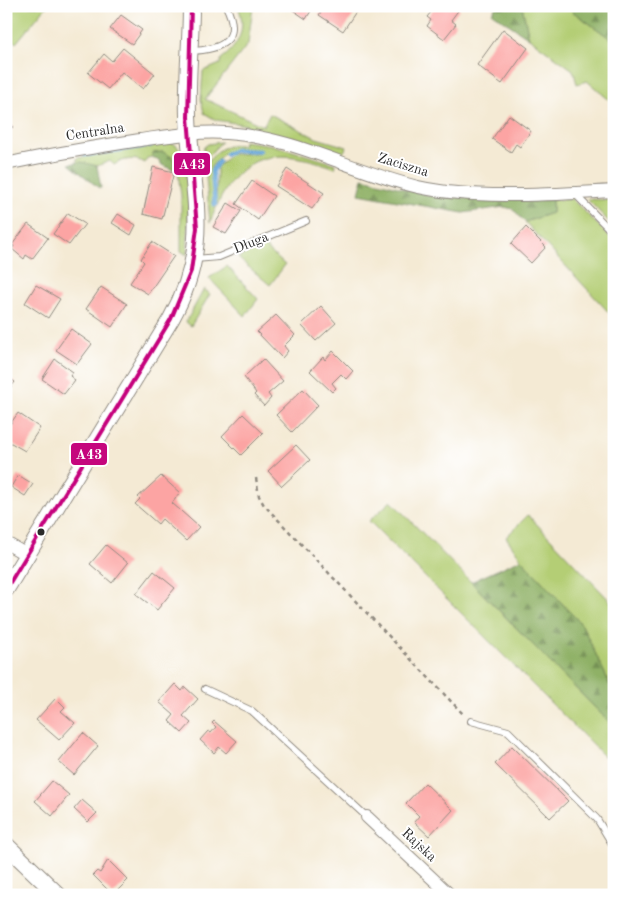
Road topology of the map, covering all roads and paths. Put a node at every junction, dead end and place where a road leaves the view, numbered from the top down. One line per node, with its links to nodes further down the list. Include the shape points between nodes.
1 (191, 6): 3 (street)
2 (226, 6): 3 (lane, via 233,24 226,43 208,51)
3 (190, 52): 4 (street)
4 (189, 133): 5 (street, Centralna); 7 (street, Zaciszna, via 227,133 287,143 415,186 446,193); 10 (street, via 198,218)
5 (6, 164)
6 (614, 191): 7 (street, Zaciszna)
7 (573, 192): 9 (lane)
8 (306, 221): 10 (lane, Długa, via 219,257)
9 (614, 234)
10 (195, 260): 13 (street, via 183,298)
11 (256, 478): 16 (path, via 258,496 264,505)
12 (6, 543): 13 (street)
13 (28, 554): 14 (street)
14 (6, 589)
15 (205, 689): 17 (lane, via 252,711)
16 (471, 721): 19 (lane, via 508,731 597,819)
17 (367, 817): 21 (street, Rajska)
18 (6, 845): 20 (street)
19 (614, 848)
20 (58, 895)
21 (450, 895)

